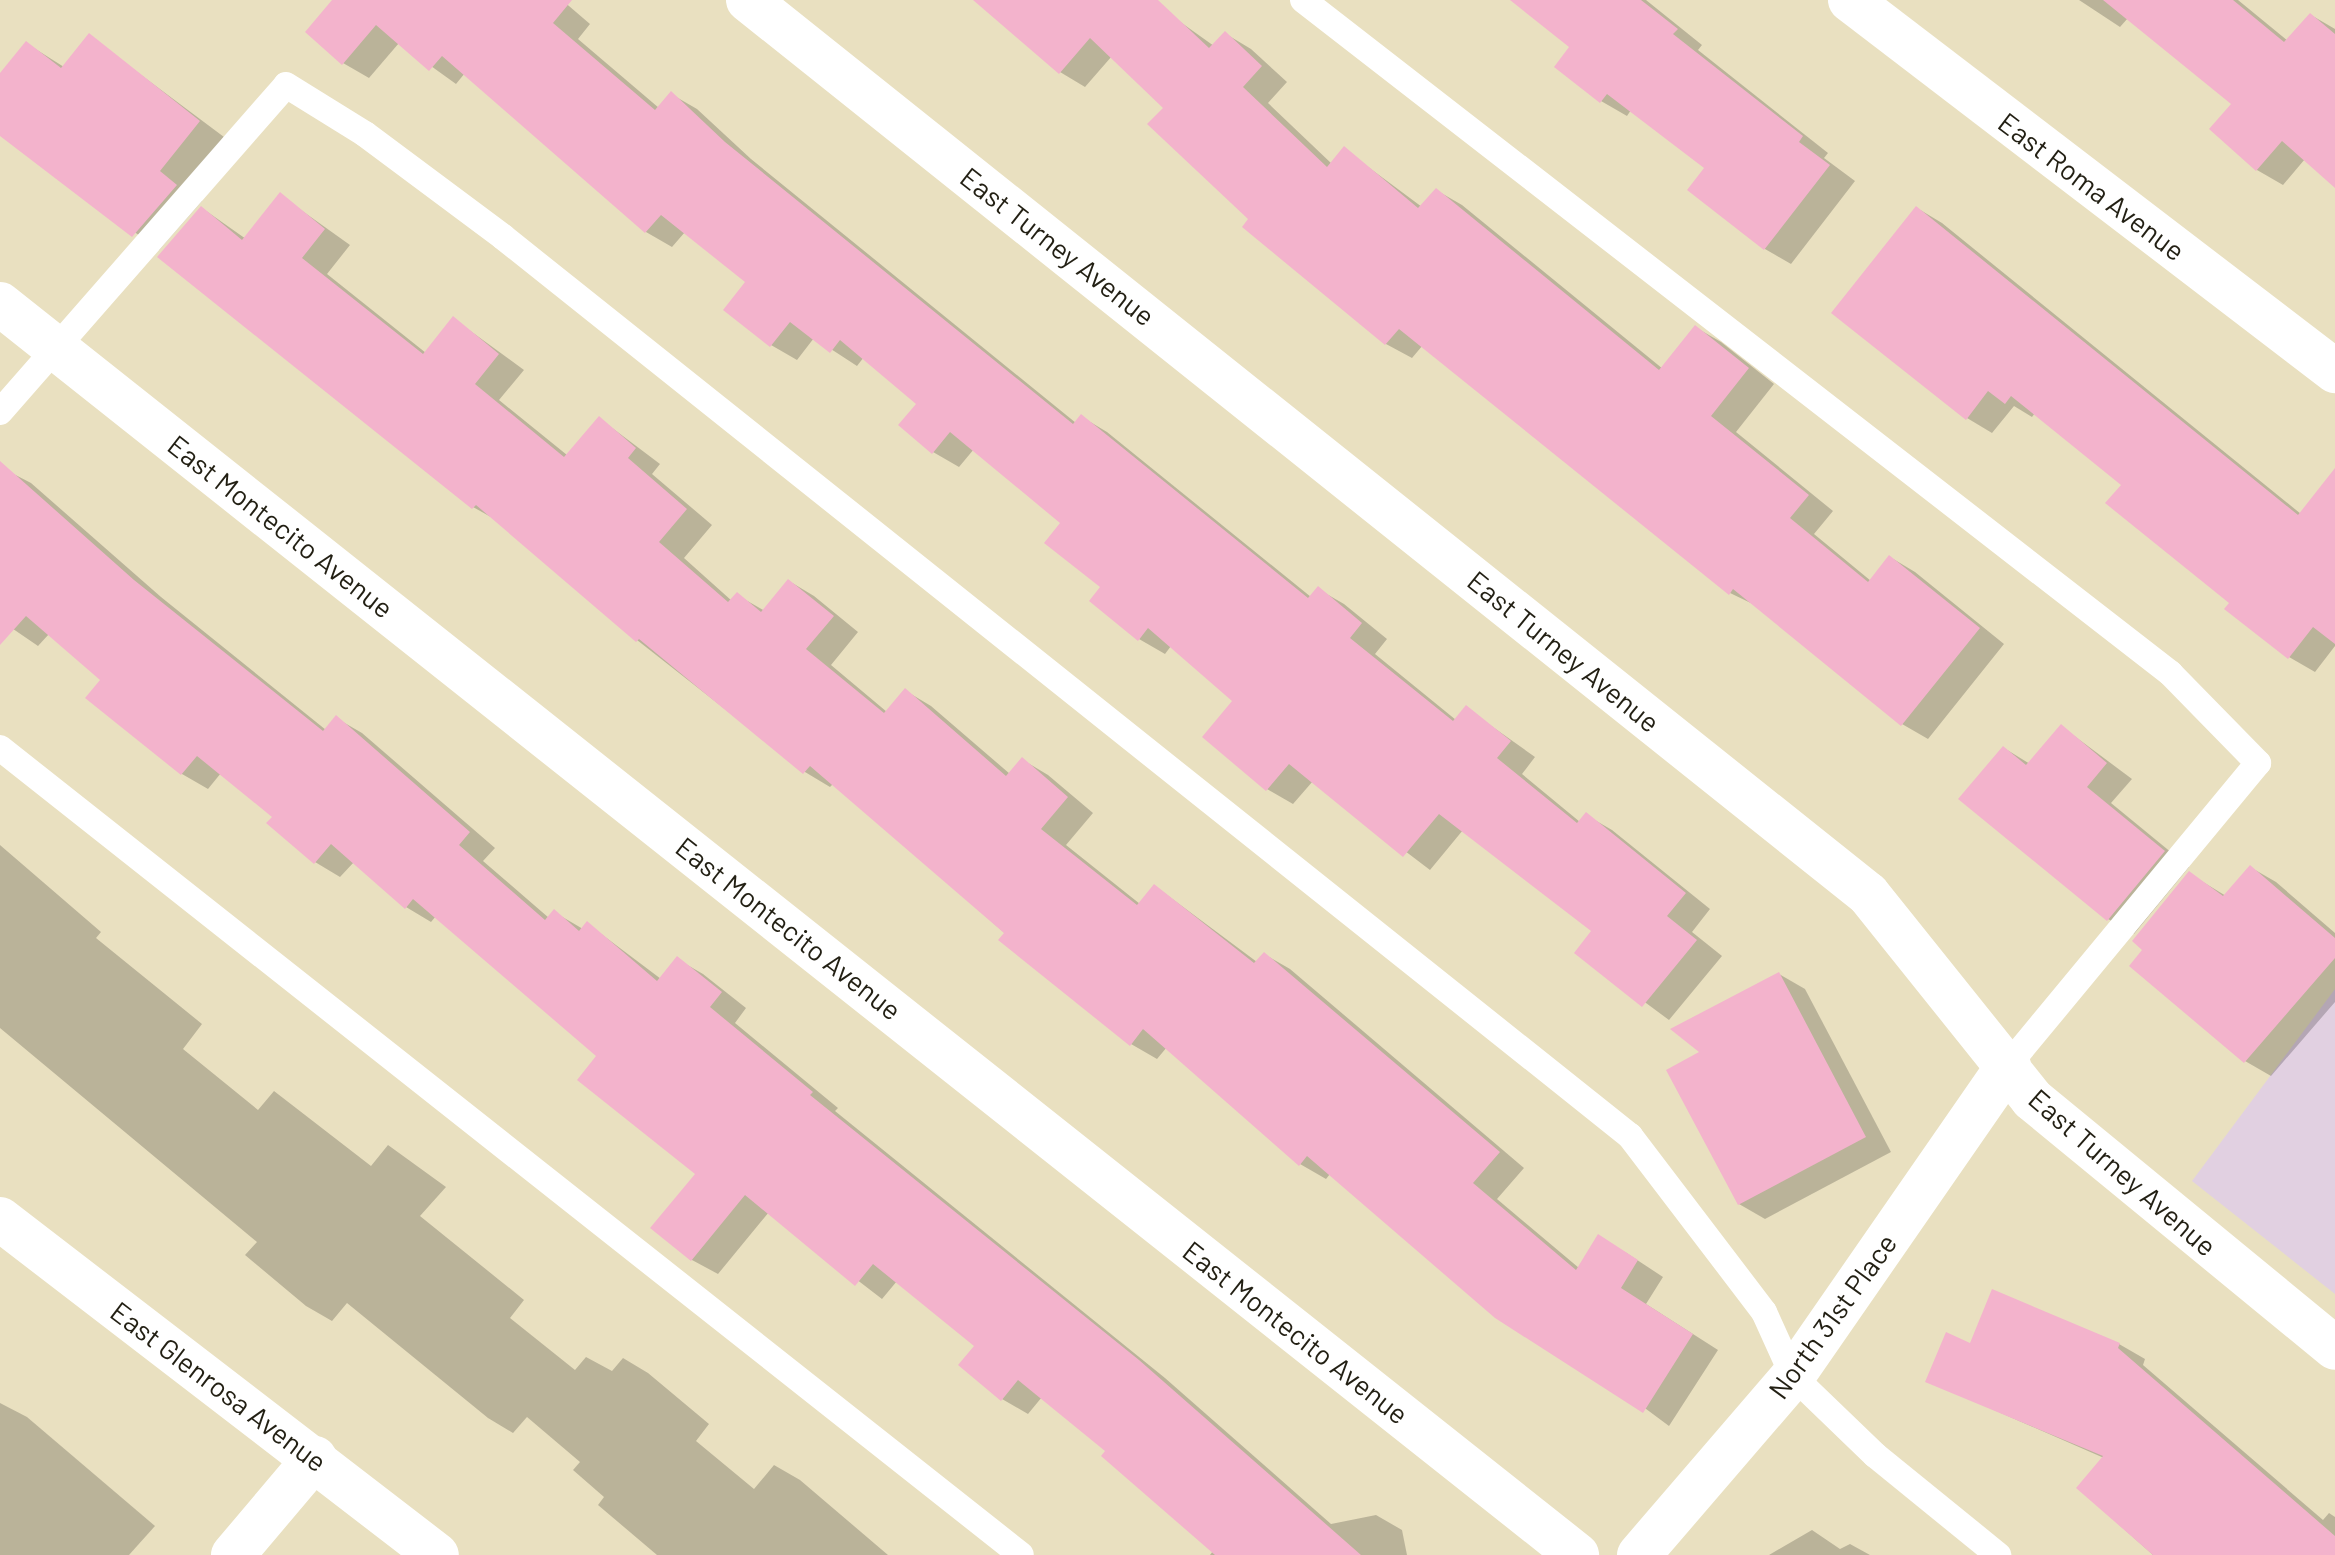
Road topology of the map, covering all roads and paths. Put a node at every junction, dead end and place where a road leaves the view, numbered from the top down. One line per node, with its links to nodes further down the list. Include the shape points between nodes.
1 (748, 0): 9 (street, East Turney Avenue, via 1868,894)
2 (1303, 0): 9 (lane, via 2170,673 2258,763)
3 (1850, 0): 6 (street, East Roma Avenue)
4 (0, 304): 5 (street, East Montecito Avenue)
5 (55, 347): 7 (lane); 12 (lane, via 286,85 365,134 503,237 1630,1136 1764,1312); 17 (street, East Montecito Avenue)
6 (2335, 371)
7 (0, 412)
8 (0, 748): 16 (lane)
9 (2009, 1064): 11 (street, East Turney Avenue, via 2032,1099); 12 (street, North 31st Place)
10 (0, 1219): 13 (street, East Glenrosa Avenue)
11 (2335, 1348)
12 (1793, 1376): 18 (street, North 31st Place); 19 (lane, via 1875,1455)
13 (315, 1458): 14 (street); 15 (street, East Glenrosa Avenue)
14 (233, 1555)
15 (437, 1555)
16 (1021, 1555)
17 (1577, 1555)
18 (1639, 1555)
19 (1998, 1555)

